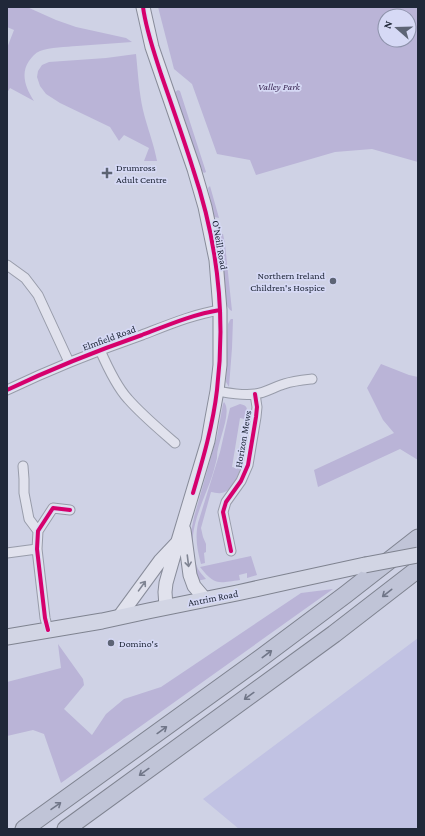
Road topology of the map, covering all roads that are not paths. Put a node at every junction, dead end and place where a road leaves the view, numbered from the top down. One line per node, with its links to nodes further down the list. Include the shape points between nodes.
1 (143, 7): 3 (main road, O'Neill Road, via 152,47 205,207 216,260)
2 (7, 265): 5 (street, via 25,278 38,295)
3 (220, 310): 4 (street, Elmfield Road); 8 (main road, O'Neill Road, via 220,365)
4 (100, 350): 5 (street, Elmfield Road); 10 (street, via 110,372 127,398)
5 (70, 362): 7 (street, Elmfield Road)
6 (312, 379): 9 (street, via 284,384)
7 (7, 390)
8 (217, 391): 9 (street); 13 (main road, O'Neill Road, via 208,441)
9 (255, 394): 18 (street, Horizon Mews, via 256,417 248,465 241,481 226,502 224,512)
10 (176, 443)
11 (23, 466): 14 (street, via 29,519)
12 (70, 510): 14 (street, via 53,508)
13 (184, 522): 16 (main road, O'Neill Road); 22 (main road, one-way to 22, via 190,575 194,586)
14 (38, 532): 17 (street)
15 (418, 538): 27 (highway, one-way to 15, via 254,663)
16 (178, 541): 23 (main road, O'Neill Road, via 166,584); 24 (main road, one-way to 16)
17 (37, 549): 19 (street); 25 (street)
18 (231, 551)
19 (7, 553)
20 (418, 555): 22 (main road, Antrim Road, bridge)
21 (418, 569): 28 (highway, one-way to 28, via 328,639)
22 (205, 599): 23 (main road, Antrim Road)
23 (166, 607): 24 (main road, Antrim Road)
24 (119, 617): 25 (main road, Antrim Road)
25 (48, 630): 26 (main road, Antrim Road)
26 (7, 637)
27 (24, 829)
28 (66, 829)

